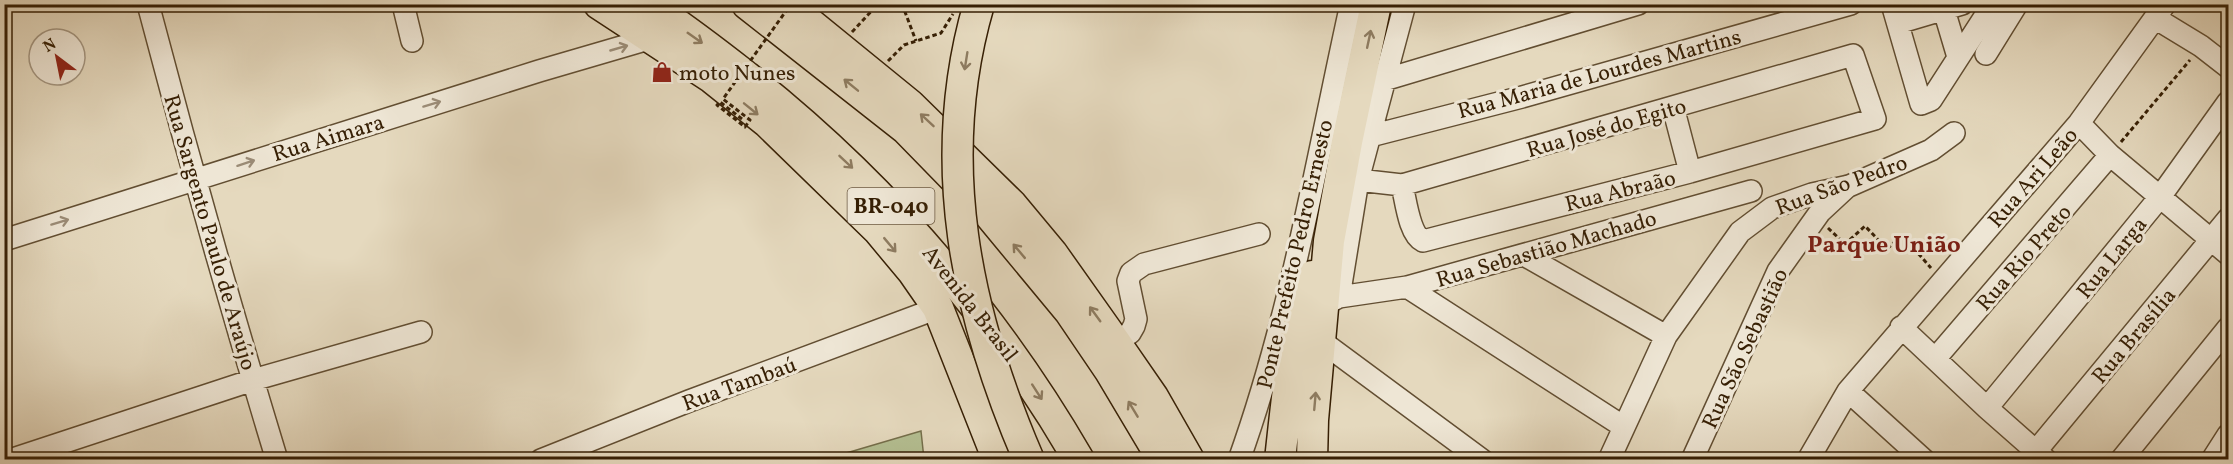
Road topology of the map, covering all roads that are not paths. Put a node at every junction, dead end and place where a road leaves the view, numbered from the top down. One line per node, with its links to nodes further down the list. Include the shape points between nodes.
1 (148, 4): 33 (street, Rua Sargento Paulo de Araújo)
2 (404, 4): 19 (street)
3 (599, 4): 18 (highway, Avenida Brasil)
4 (647, 4): 70 (highway, Avenida Brasil / BR-040, one-way to 70, via 715,51 806,125 896,212 992,325)
5 (747, 4): 71 (highway, BR-040, one-way to 5, via 1070,312 988,213 906,129)
6 (786, 4): 53 (highway, one-way to 6, via 1052,253 1012,205 910,105)
7 (1351, 4): 74 (street, Ponte Prefeito Pedro Ernesto, via 1289,292)
8 (1376, 4): 23 (highway, one-way to 8)
9 (1405, 4): 23 (street)
10 (1638, 4): 23 (street)
11 (1851, 4): 29 (street, Rua Maria de Lourdes Martins, via 1522,97)
12 (1993, 4): 21 (street)
13 (2017, 4): 20 (street)
14 (1953, 7): 17 (street); 21 (street)
15 (967, 8): 69 (highway, one-way to 69, bridge, via 971,32 959,133 959,201 969,277 1007,407)
16 (2160, 11): 22 (street); 27 (street, Rua Ari Leão)
17 (1895, 14): 21 (street, via 1921,104 1930,100)
18 (652, 38): 33 (street, Rua Aimara, one-way to 18); 47 (highway, Avenida Brasil, one-way to 47, via 712,78 767,122 878,230)
19 (412, 41)
20 (1986, 54)
21 (1958, 57)
22 (2229, 67)
23 (1371, 84): 29 (highway)
24 (2229, 102): 37 (street, Rua Larga)
25 (1673, 107): 26 (street, Rua José do Egito, via 1853,55); 31 (street); 34 (street, Rua José do Egito)
26 (1875, 119): 31 (street, Rua Abraão)
27 (2079, 123): 30 (street); 48 (street, Rua Ari Leão)
28 (1953, 133): 35 (street, Rua São Pedro, via 1931,150)
29 (1358, 138): 32 (street); 41 (highway)
30 (2110, 155): 37 (street); 54 (street, Rua Rio Preto)
31 (1690, 172): 34 (street, Rua Abraão, via 1423,241 1413,230)
32 (1358, 180): 34 (street, Rua José do Egito); 46 (street)
33 (194, 181): 40 (street, Rua Aimara, one-way to 33); 56 (street, Rua Sargento Paulo de Araújo)
34 (1402, 185)
35 (1849, 186): 51 (street, Rua São Pedro, via 1772,208 1740,232); 79 (street, Rua São Sebastião, via 1815,217 1778,271)
36 (1751, 192): 44 (street, Rua Sebastião Machado)
37 (2160, 197): 42 (street); 59 (street, Rua Larga)
38 (2229, 219): 42 (street, Rua Brasília)
39 (1259, 234): 53 (street, via 1144,264 1131,273 1128,281 1136,319 1130,333)
40 (4, 240)
41 (1329, 241): 46 (highway); 75 (highway, via 1305,297)
42 (2212, 241): 43 (street); 62 (street, Rua Brasília)
43 (2229, 254)
44 (1524, 255): 45 (street, Rua Sebastião Machado); 51 (street)
45 (1407, 287): 46 (street, Rua Sebastião Machado); 60 (street)
46 (1331, 301): 52 (highway)
47 (938, 308): 55 (highway, Avenida Brasil); 66 (street, Rua Tambaú)
48 (1901, 327): 54 (street); 57 (street, Rua Ari Leão)
49 (2229, 328): 81 (street)
50 (421, 332): 56 (street)
51 (1666, 336): 60 (street, Rua São Pedro)
52 (1321, 340): 76 (highway, one-way to 52); 77 (street)
53 (1115, 342): 58 (highway)
54 (1935, 359): 59 (street)
55 (964, 375): 67 (street); 68 (highway, Avenida Brasil)
56 (253, 380): 64 (street); 65 (street, Rua Sargento Paulo de Araújo)
57 (1848, 391): 63 (street, Rua Ari Leão); 80 (street)
58 (1153, 396): 72 (highway); 73 (highway)
59 (1987, 408): 62 (street)
60 (1624, 427): 78 (street, Rua São Pedro)
61 (2229, 435): 82 (street)
62 (2041, 455)
63 (1811, 458)
64 (10, 459)
65 (277, 459)
66 (541, 459)
67 (981, 459)
68 (998, 459)
69 (1029, 459)
70 (1079, 459)
71 (1163, 459)
72 (1189, 459)
73 (1206, 459)
74 (1239, 459)
75 (1280, 459)
76 (1312, 459)
77 (1482, 459)
78 (1609, 459)
79 (1692, 459)
80 (1924, 459)
81 (2121, 459)
82 (2212, 459)

